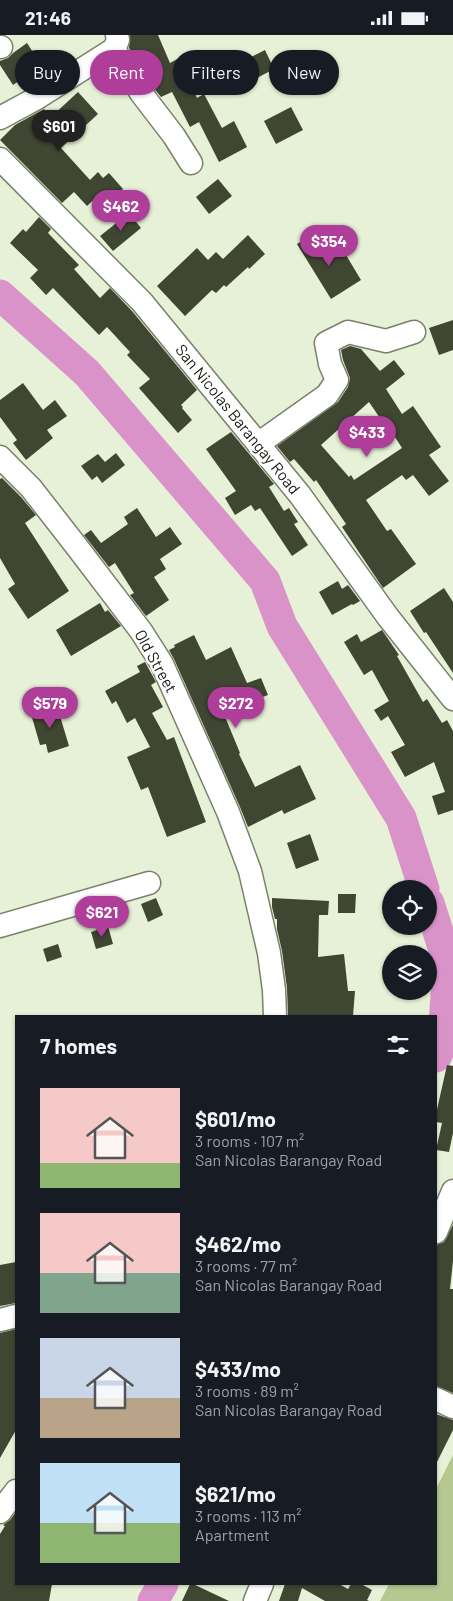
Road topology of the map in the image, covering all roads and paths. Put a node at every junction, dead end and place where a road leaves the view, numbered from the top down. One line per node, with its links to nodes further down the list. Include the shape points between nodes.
1 (116, 42): 2 (street, via 37,98); 4 (street, via 141,93)
2 (0, 119)
3 (0, 159): 6 (street, San Nicolas Barangay Road, via 142,302)
4 (191, 163)
5 (414, 332): 6 (street, via 386,341 348,331 326,343 337,380 334,387)
6 (258, 444): 8 (street, San Nicolas Barangay Road)
7 (0, 457): 11 (street, Old Street, via 31,488 141,631 162,664 228,812 250,871 269,953)
8 (453, 699)
9 (149, 883): 10 (street)
10 (0, 926)
11 (275, 1015)
12 (453, 1191): 13 (street)
13 (437, 1231)
14 (15, 1317): 15 (street)
15 (0, 1320)
16 (437, 1399): 17 (street)
17 (453, 1407)
18 (15, 1492): 19 (street)
19 (0, 1513)
20 (262, 1585): 21 (street)
21 (254, 1601)

